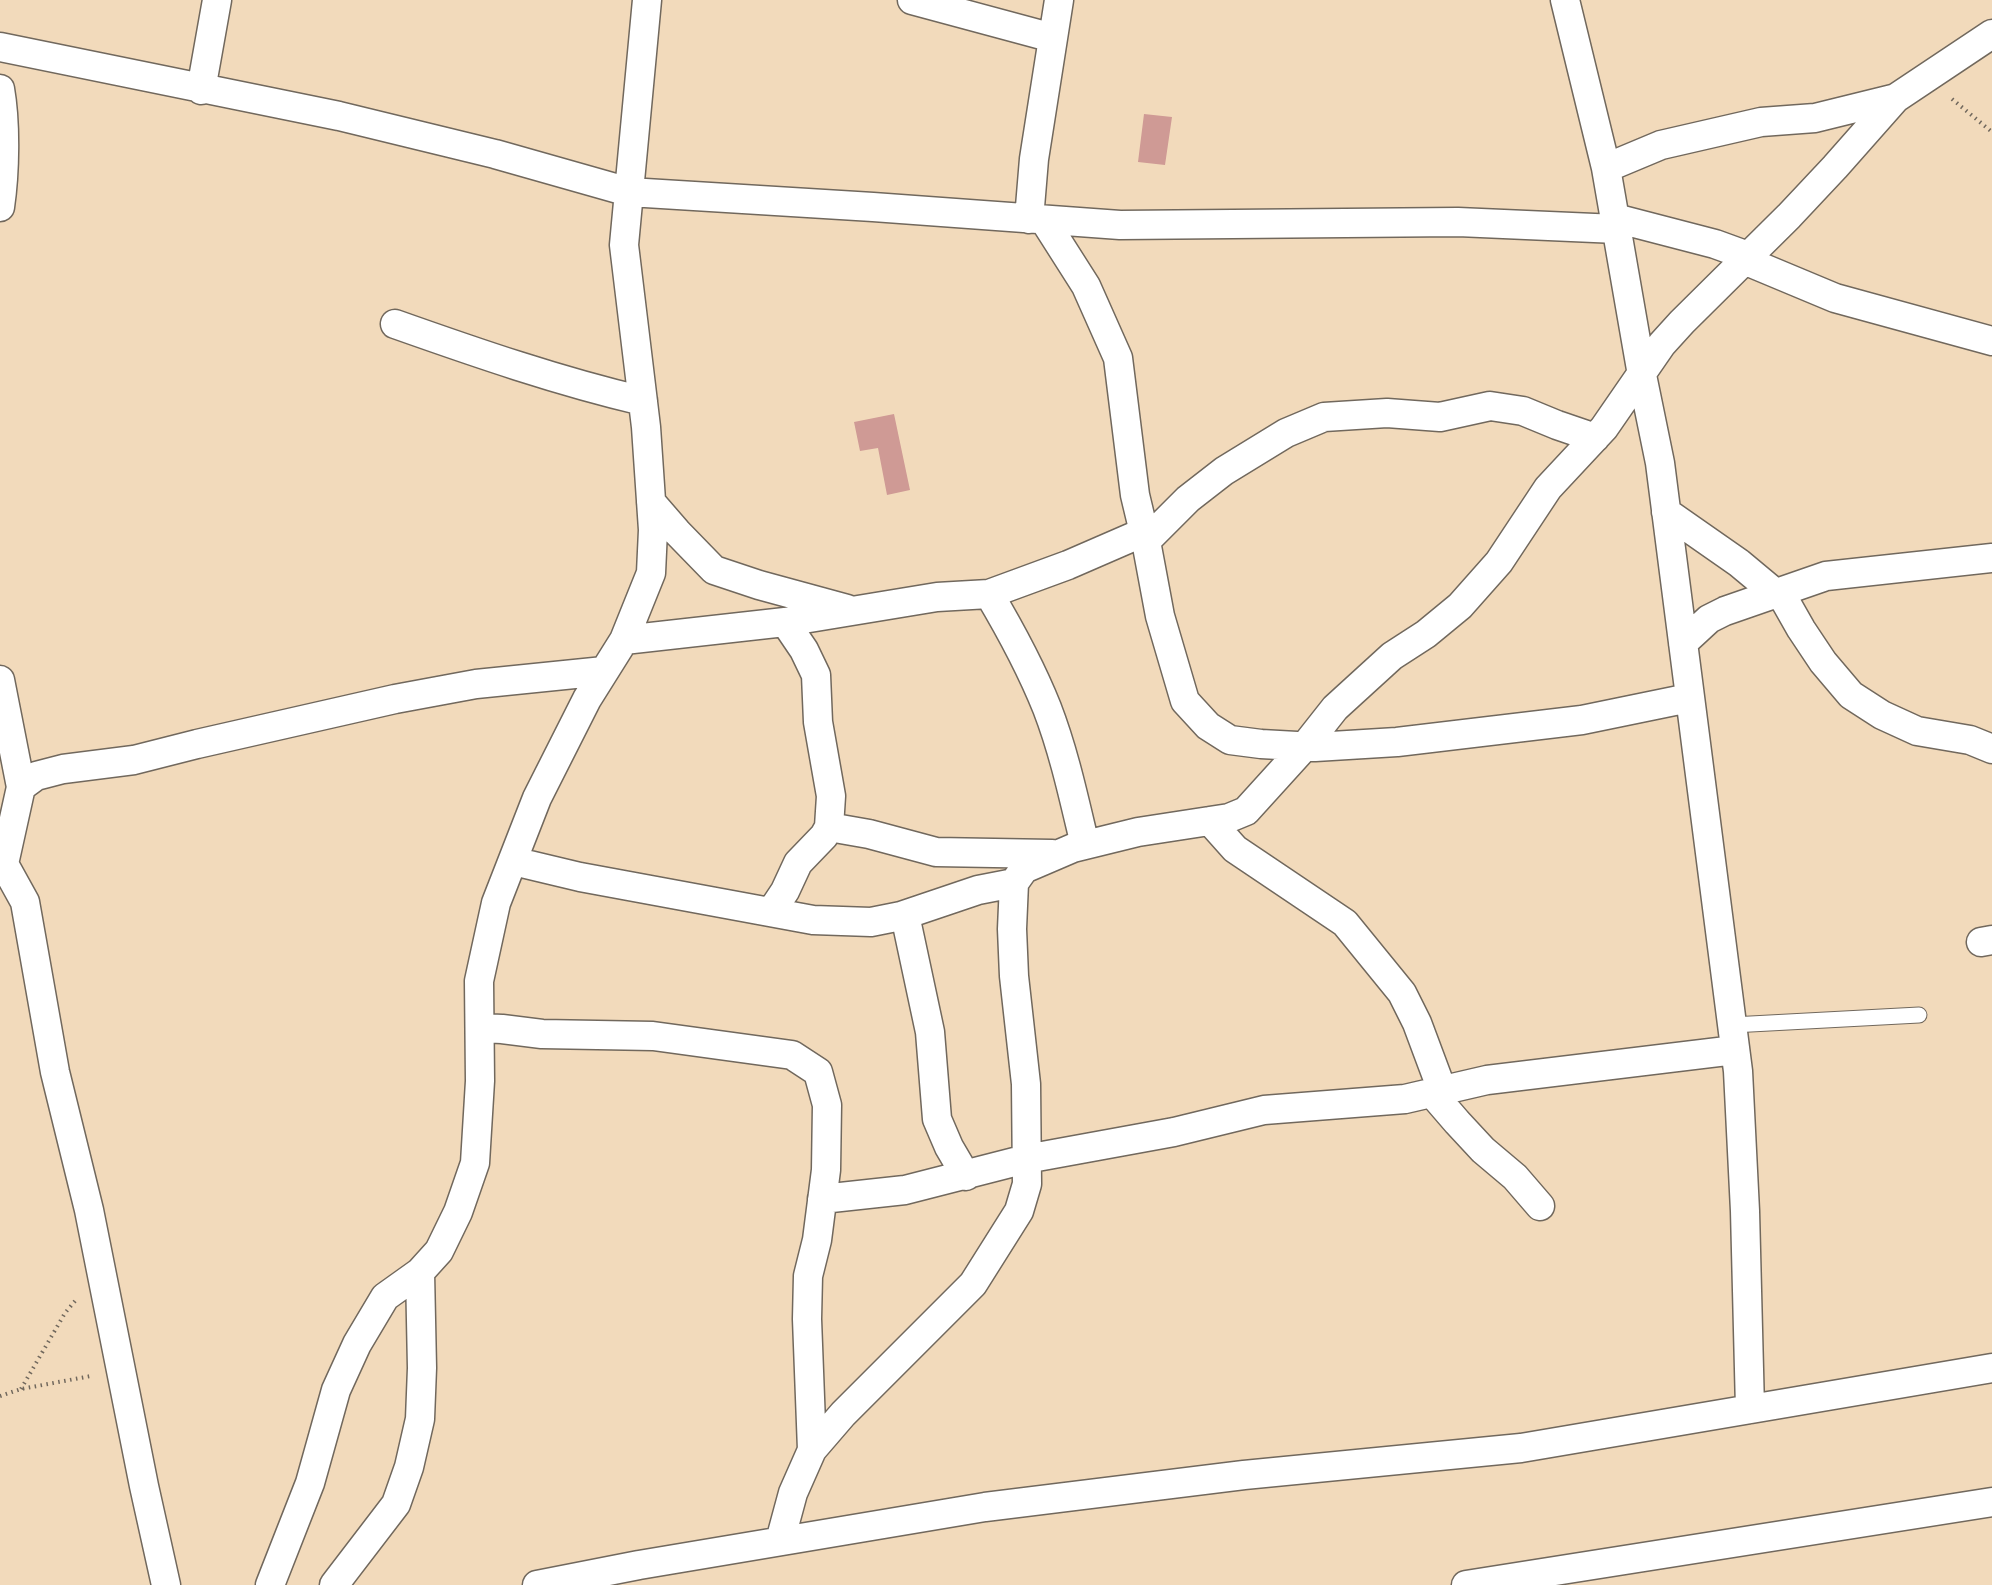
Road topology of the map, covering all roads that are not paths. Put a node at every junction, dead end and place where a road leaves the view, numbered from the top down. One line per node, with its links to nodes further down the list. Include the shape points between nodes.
1 (217, 0): 10 (street)
2 (647, 0): 13 (street)
3 (912, 0): 7 (street)
4 (1059, 0): 7 (street)
5 (1565, 0): 12 (street)
6 (1992, 34): 11 (street)
7 (1053, 38): 15 (street, via 1034,159)
8 (0, 47): 10 (street)
9 (0, 89): 14 (street)
10 (201, 90): 13 (street, via 339,116)
11 (1896, 98): 12 (street, via 1815,118 1761,122 1661,145); 17 (street, via 1836,167)
12 (1606, 168): 16 (street)
13 (630, 192): 15 (street); 21 (street, via 624,246)
14 (0, 207)
15 (1037, 219): 16 (street, via 1120,225); 25 (street, via 1086,286 1118,358 1135,495)
16 (1616, 224): 17 (street, via 1715,244); 20 (street)
17 (1746, 258): 19 (street, via 1835,298); 20 (street, via 1662,344)
18 (395, 324): 21 (street, via 507,364)
19 (1992, 341)
20 (1642, 375): 22 (street); 24 (street)
21 (642, 401): 23 (street)
22 (1595, 438): 25 (street, via 1523,411 1490,406 1440,417 1387,413 1324,417 1286,433 1224,471); 36 (street, via 1548,488 1499,562 1460,606 1392,656 1335,708)
23 (651, 502): 29 (street, via 714,570); 31 (street, via 651,573)
24 (1666, 512): 27 (street); 32 (street)
25 (1145, 537): 28 (street); 36 (street, via 1160,616 1185,700 1208,726 1230,740)
26 (1992, 558): 27 (street, via 1826,576)
27 (1778, 592): 32 (street, via 1709,619); 37 (street, via 1851,695 1917,731 1970,740)
28 (989, 594): 29 (street, via 937,597); 41 (street, via 1018,644 1047,708)
29 (855, 611): 30 (street)
30 (785, 622): 31 (street); 40 (street, via 816,675 818,722 831,796)
31 (624, 639): 33 (street)
32 (1683, 642): 35 (street)
33 (604, 671): 38 (street, via 476,684 395,699 134,760 45,773); 43 (street, via 537,798)
34 (0, 680): 38 (street)
35 (1689, 698): 36 (street, via 1570,721 1397,742); 50 (street)
36 (1305, 746): 39 (street, via 1246,811)
37 (1992, 749)
38 (14, 786): 44 (street)
39 (1210, 821): 41 (street); 51 (street, via 1235,849 1345,923 1402,993 1417,1023)
40 (829, 827): 42 (street, via 936,852); 46 (street, via 798,863)
41 (1085, 845): 42 (street)
42 (1057, 854): 45 (street, via 1024,869)
43 (513, 861): 46 (street, via 580,878); 49 (street, via 496,903 479,981)
44 (2, 862): 62 (street, via 25,902 55,1072 89,1210)
45 (1014, 883): 47 (street, via 978,890); 52 (street, via 1012,930 1026,1084)
46 (771, 912): 47 (street, via 813,920 871,922)
47 (905, 915): 53 (street, via 930,1032 937,1119)
48 (1919, 1015): 50 (lane)
49 (480, 1028): 54 (street, via 542,1034 653,1036 792,1055 818,1072 827,1105); 56 (street, via 475,1163 439,1251)
50 (1734, 1038): 51 (street); 58 (street, via 1745,1211)
51 (1437, 1091): 52 (street, via 1405,1099 1264,1110 1174,1132); 55 (street, via 1464,1129)
52 (1026, 1160): 53 (street); 59 (street, via 1027,1184 1019,1210 973,1284)
53 (966, 1176): 54 (street, via 905,1190)
54 (822, 1199): 59 (street, via 808,1276)
55 (1540, 1206)
56 (420, 1272): 63 (street, via 385,1297 357,1344 336,1390 310,1483); 64 (street, via 420,1419 410,1467 396,1504)
57 (1992, 1368): 58 (street)
58 (1750, 1409): 61 (street, via 1521,1448 1244,1475 997,1506)
59 (812, 1450): 61 (street, via 793,1493)
60 (1992, 1502): 66 (street)
61 (780, 1541): 65 (street)
62 (166, 1585)
63 (270, 1585)
64 (334, 1585)
65 (537, 1585)
66 (1466, 1585)

